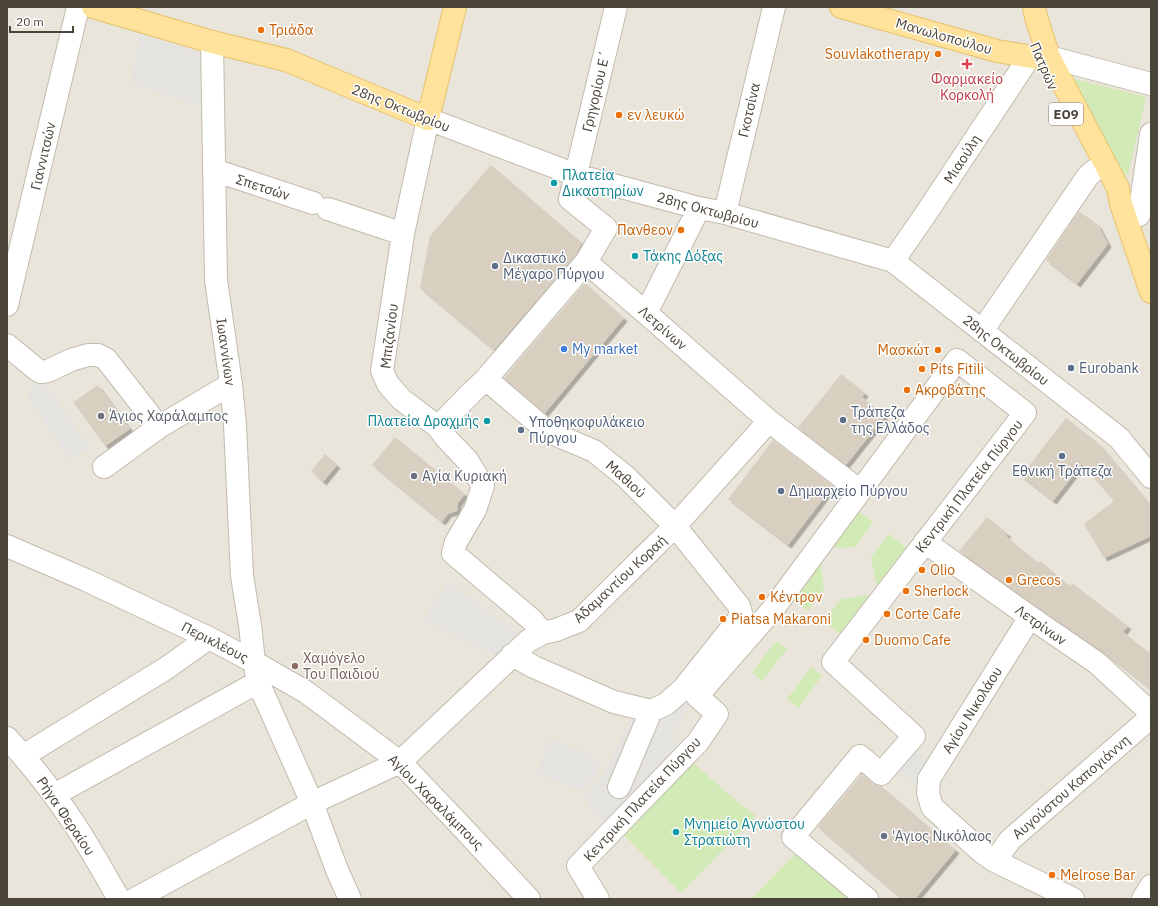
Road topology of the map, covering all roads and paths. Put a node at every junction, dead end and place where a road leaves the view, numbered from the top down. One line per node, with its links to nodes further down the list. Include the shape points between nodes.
1 (78, 7): 22 (street, Γιαννιτσών)
2 (93, 7): 9 (main road, 28ης Οκτωβρίου)
3 (455, 7): 13 (main road, Μπιζανίου)
4 (616, 7): 17 (street, Γρηγορίου Ε΄)
5 (774, 7): 20 (street, Γκοτσίνα)
6 (841, 7): 11 (main road, Μανωλοπούλου, via 997,51)
7 (1024, 7): 11 (main road, Πατρών / ΕΟ9)
8 (1034, 7): 11 (main road, Πατρών / ΕΟ9)
9 (149, 15): 10 (main road, 28ης Οκτωβρίου)
10 (212, 42): 13 (main road, 28ης Οκτωβρίου, via 286,60); 15 (street, Ιωαννίνων)
11 (1039, 57): 12 (street); 16 (main road, Πατρών / ΕΟ9, via 1046,76); 19 (main road, Πατρών / ΕΟ9); 23 (street, Μιαούλη)
12 (1151, 84)
13 (428, 119): 17 (street, 28ης Οκτωβρίου); 21 (street, Μπιζανίου)
14 (1151, 134): 19 (street)
15 (214, 170): 21 (street, Σπετσών); 31 (street, Ιωαννίνων, via 216,280)
16 (1095, 170): 19 (main road, Πατρών / ΕΟ9, via 1110,192); 28 (street, via 1088,176)
17 (576, 175): 18 (street, 28ης Οκτωβρίου); 24 (street, Γρηγορίου Ε΄, via 570,199 606,228)
18 (699, 208): 20 (street, 28ης Οκτωβρίου); 27 (street)
19 (1134, 212): 25 (main road, Πατρών / ΕΟ9)
20 (725, 213): 23 (street, 28ης Οκτωβρίου)
21 (403, 234): 34 (street, Μπιζανίου, via 382,371 388,384 401,399)
22 (15, 235): 26 (street, Γιαννιτσών)
23 (893, 261): 28 (street, 28ης Οκτωβρίου)
24 (586, 262): 27 (street, Λετρίνων); 30 (street)
25 (1151, 292)
26 (7, 304)
27 (646, 313): 32 (street, Λετρίνων)
28 (982, 331): 36 (street, 28ης Οκτωβρίου, via 1119,438)
29 (7, 345): 33 (street, via 41,372 88,355 98,355 106,359)
30 (486, 379): 34 (street); 38 (street, Μαθιού, via 547,431 594,451 626,476)
31 (231, 384): 33 (street); 45 (street, Ιωαννίνων, via 242,576)
32 (769, 421): 37 (street, Λετρίνων); 38 (street, Αδαμαντίου Κοραή)
33 (159, 427): 35 (street)
34 (438, 427): 42 (street, Μπιζανίου, via 467,460 484,486 453,553 532,620)
35 (104, 466)
36 (1151, 476)
37 (860, 492): 39 (street, Κεντρική Πλατεία Πύργου, via 957,360 1025,413); 61 (street, Κεντρική Πλατεία Πύργου, via 773,609 697,696 717,714 698,742 578,866)
38 (675, 526): 42 (street, Αδαμαντίου Κοραή, via 579,621); 46 (street, Μαθιού, via 739,606 741,614 682,689 666,704)
39 (925, 542): 41 (street, Λετρίνων); 62 (street, Κεντρική Πλατεία Πύργου, via 833,662 914,736 881,774 860,756 793,837)
40 (7, 546): 43 (street, Περικλέους)
41 (1030, 618): 47 (street, Λετρίνων, via 1097,663); 55 (street, Αγίου Νικολάου, via 929,779 928,794 932,807)
42 (543, 633): 44 (street, Αδαμαντίου Κοραή, via 528,641)
43 (209, 638): 45 (street, Περικλέους); 50 (street, via 165,670)
44 (512, 655): 46 (street, via 614,702); 51 (street, Αδαμαντίου Κοραή)
45 (256, 672): 51 (street, Αγίου Χαραλάμπους, via 306,692); 53 (street); 54 (street)
46 (652, 711): 52 (street)
47 (1151, 713)
48 (1151, 718): 55 (street, Αυγούστου Καπογιάννη, via 1010,840)
49 (7, 738): 50 (street, Ρήγα Φεραίου)
50 (23, 756): 53 (street, Ρήγα Φεραίου)
51 (400, 762): 54 (street, Αδαμαντίου Κοραή); 60 (street, Αγίου Χαραλάμπους)
52 (618, 787)
53 (54, 795): 57 (street, Ρήγα Φεραίου, via 78,829)
54 (312, 803): 58 (street, Αδαμαντίου Κοραή); 59 (street)
55 (995, 861): 63 (street)
56 (1151, 886): 64 (street)
57 (119, 899)
58 (136, 899)
59 (350, 899)
60 (529, 899)
61 (598, 899)
62 (867, 899)
63 (1073, 899)
64 (1143, 899)

